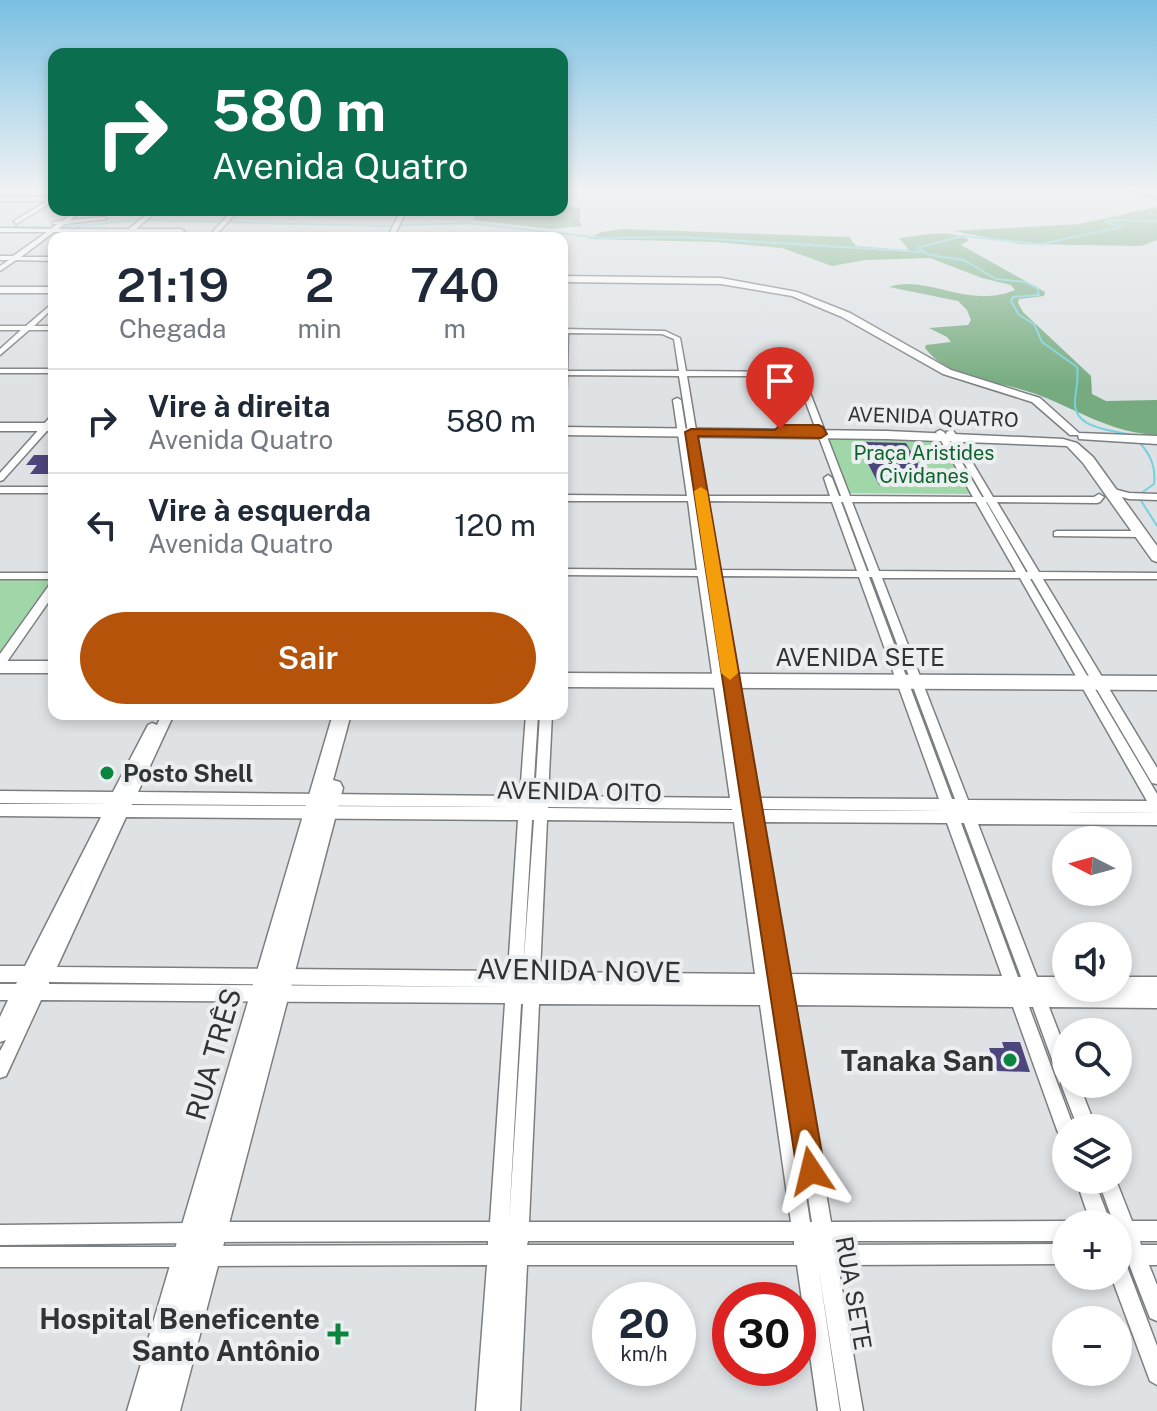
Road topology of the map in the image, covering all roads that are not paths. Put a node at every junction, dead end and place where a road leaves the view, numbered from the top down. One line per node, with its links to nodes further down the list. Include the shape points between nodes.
1 (48, 258): 2 (street)
2 (6, 260)
3 (568, 279): 25 (street, via 721,281 794,294 846,315 947,372 1036,400)
4 (0, 289): 5 (street)
5 (48, 289)
6 (48, 307): 8 (street)
7 (0, 326): 8 (street)
8 (25, 327): 9 (street); 11 (street); 12 (street)
9 (48, 327)
10 (568, 334): 13 (street)
11 (0, 346)
12 (0, 353)
13 (674, 358): 16 (street); 22 (street, RUA SETE); 23 (street, via 796,376)
14 (0, 372): 15 (street)
15 (48, 373)
16 (568, 374)
17 (48, 422): 20 (street)
18 (48, 423): 27 (street)
19 (48, 423): 28 (street)
20 (0, 425)
21 (568, 429): 22 (street, AVENIDA QUATRO)
22 (686, 430): 23 (street, AVENIDA QUATRO); 33 (street, RUA SETE)
23 (816, 431): 24 (street, AVENIDA QUATRO); 34 (street)
24 (946, 435): 25 (street, AVENIDA QUATRO); 35 (street)
25 (1073, 439): 26 (street, AVENIDA QUATRO); 29 (street)
26 (1153, 442)
27 (0, 468)
28 (0, 478)
29 (1110, 491): 36 (street); 38 (street)
30 (0, 493): 31 (street)
31 (48, 493)
32 (568, 495): 33 (street)
33 (697, 495): 34 (street); 46 (street, RUA SETE)
34 (839, 496): 35 (street); 47 (street)
35 (983, 497): 35 (street, via 1100,499 1091,493); 48 (street)
36 (1152, 497)
37 (1057, 534): 38 (street)
38 (1140, 534): 39 (street)
39 (1157, 557)
40 (0, 568): 41 (street)
41 (48, 568)
42 (568, 572): 43 (street)
43 (624, 575): 46 (street); 49 (street)
44 (0, 576): 45 (street)
45 (48, 576)
46 (709, 576): 47 (street); 58 (street, RUA SETE)
47 (870, 576): 48 (street); 59 (street)
48 (1031, 577): 50 (street); 60 (street)
49 (568, 579)
50 (1157, 579)
51 (48, 596): 54 (street)
52 (48, 609): 54 (street)
53 (48, 667): 54 (street)
54 (1, 671): 57 (street)
55 (568, 671): 58 (street, AVENIDA SETE)
56 (1157, 674): 60 (street, AVENIDA SETE)
57 (48, 675)
58 (724, 676): 59 (street, AVENIDA SETE); 61 (street, AVENIDA SETE); 74 (street, RUA SETE)
59 (907, 677): 60 (street, AVENIDA SETE); 76 (street)
60 (1090, 678): 62 (street, AVENIDA SETE); 68 (street); 72 (street)
61 (568, 680)
62 (1157, 683)
63 (156, 720): 70 (street)
64 (165, 720): 70 (street)
65 (341, 720): 71 (street, RUA TRÊS)
66 (352, 720): 71 (street, RUA TRÊS)
67 (539, 720): 73 (street)
68 (1157, 779)
69 (0, 797): 70 (street, AVENIDA OITO)
70 (120, 805): 71 (street, AVENIDA OITO); 75 (street, AVENIDA OITO); 79 (street)
71 (322, 806): 73 (street, AVENIDA OITO); 82 (street, RUA TRÊS)
72 (1157, 806): 76 (street, AVENIDA OITO)
73 (533, 807): 74 (street, AVENIDA OITO); 83 (street)
74 (746, 809): 76 (street, AVENIDA OITO); 85 (street, RUA SETE)
75 (0, 810)
76 (957, 811): 77 (street, AVENIDA OITO); 88 (street); 89 (street)
77 (1157, 819)
78 (0, 974): 79 (street, AVENIDA NOVE)
79 (37, 975): 82 (street, AVENIDA NOVE); 87 (street)
80 (1132, 985): 81 (street)
81 (1157, 985)
82 (271, 986): 83 (street, AVENIDA NOVE); 87 (street, AVENIDA NOVE); 101 (street, RUA TRÊS)
83 (522, 988): 85 (street, AVENIDA NOVE); 100 (street)
84 (1052, 988): 89 (street, AVENIDA NOVE)
85 (773, 990): 88 (street, AVENIDA NOVE); 95 (street, RUA SETE)
86 (0, 992): 87 (street, AVENIDA NOVE)
87 (29, 992): 91 (street); 93 (street)
88 (1016, 992): 89 (street, AVENIDA NOVE); 94 (street)
89 (1034, 992): 90 (street, AVENIDA NOVE); 92 (street)
90 (1157, 1000)
91 (0, 1034)
92 (1052, 1038)
93 (0, 1070)
94 (1060, 1114)
95 (812, 1230): 96 (street); 100 (street); 106 (street, RUA SETE)
96 (1052, 1231)
97 (1132, 1231): 98 (street)
98 (1157, 1231)
99 (0, 1235): 101 (street)
100 (508, 1242): 101 (street); 106 (street); 111 (street)
101 (199, 1245): 105 (street); 112 (street, RUA TRÊS); 113 (street, RUA TRÊS)
102 (1052, 1254): 106 (street)
103 (1132, 1254): 104 (street)
104 (1157, 1255)
105 (0, 1257)
106 (816, 1257): 114 (street, RUA SETE); 115 (street, RUA SETE)
107 (1132, 1264): 109 (street)
108 (1126, 1290): 110 (street)
109 (1157, 1311)
110 (1157, 1374)
111 (498, 1409)
112 (143, 1411)
113 (164, 1411)
114 (829, 1411)
115 (852, 1411)

